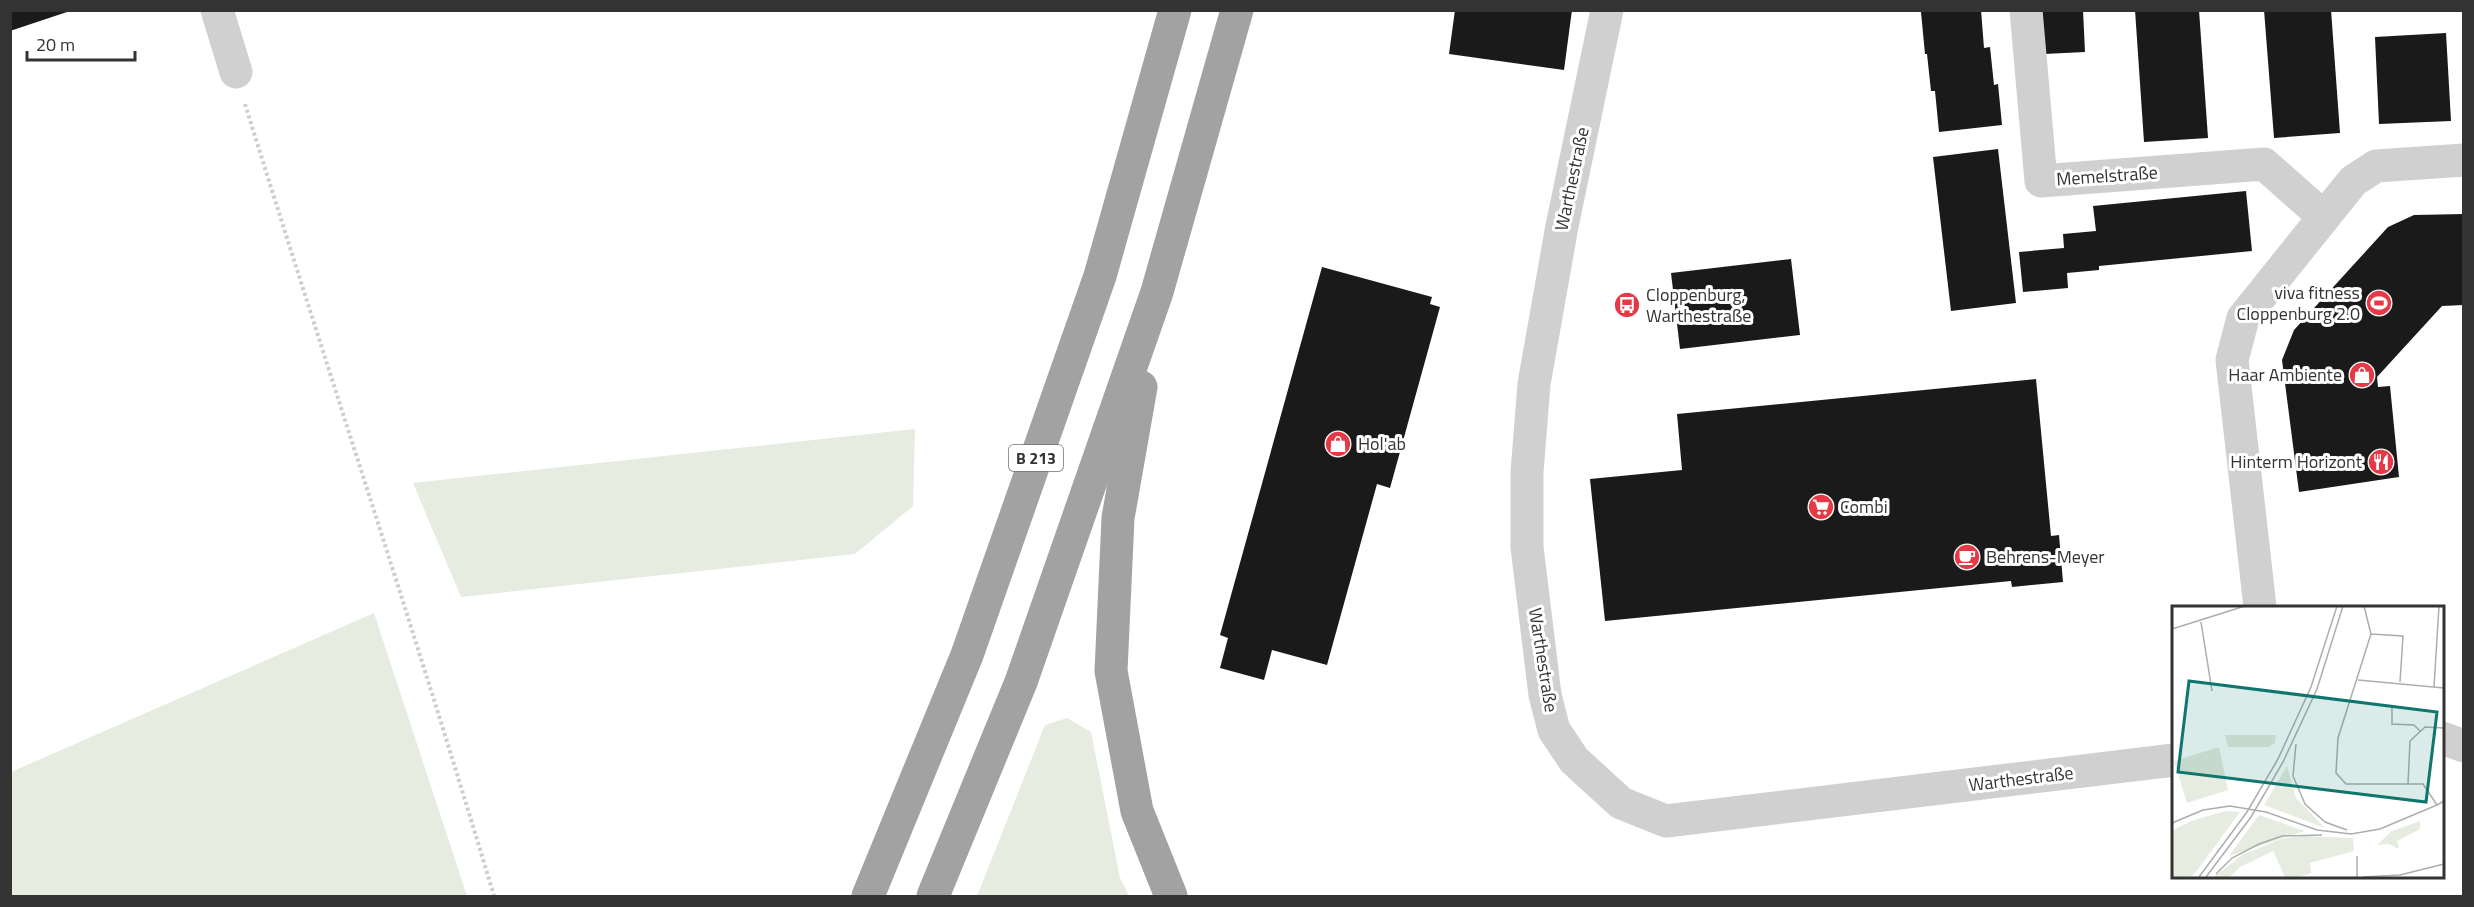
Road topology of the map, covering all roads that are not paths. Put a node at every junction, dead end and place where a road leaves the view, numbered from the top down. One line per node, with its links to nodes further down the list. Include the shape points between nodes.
1 (218, 10): 6 (street)
2 (1175, 10): 14 (highway, B 213, via 1100,276 967,655)
3 (1237, 10): 9 (highway)
4 (1607, 10): 13 (street, Warthestraße, via 1534,384 1527,472 1527,547 1545,695 1554,730 1574,760 1622,803 1666,821)
5 (2026, 10): 8 (street, Memelstraße, via 2041,181 2264,164)
6 (236, 72)
7 (2463, 160): 8 (street, via 2376,166 2353,181)
8 (2324, 217): 10 (street, via 2243,318 2232,360)
9 (1157, 292): 15 (highway, via 1021,682); 16 (highway, via 1118,518 1111,671 1137,811)
10 (2260, 606)
11 (2444, 739): 12 (street)
12 (2463, 746)
13 (2172, 760)
14 (868, 897)
15 (933, 897)
16 (1171, 897)

